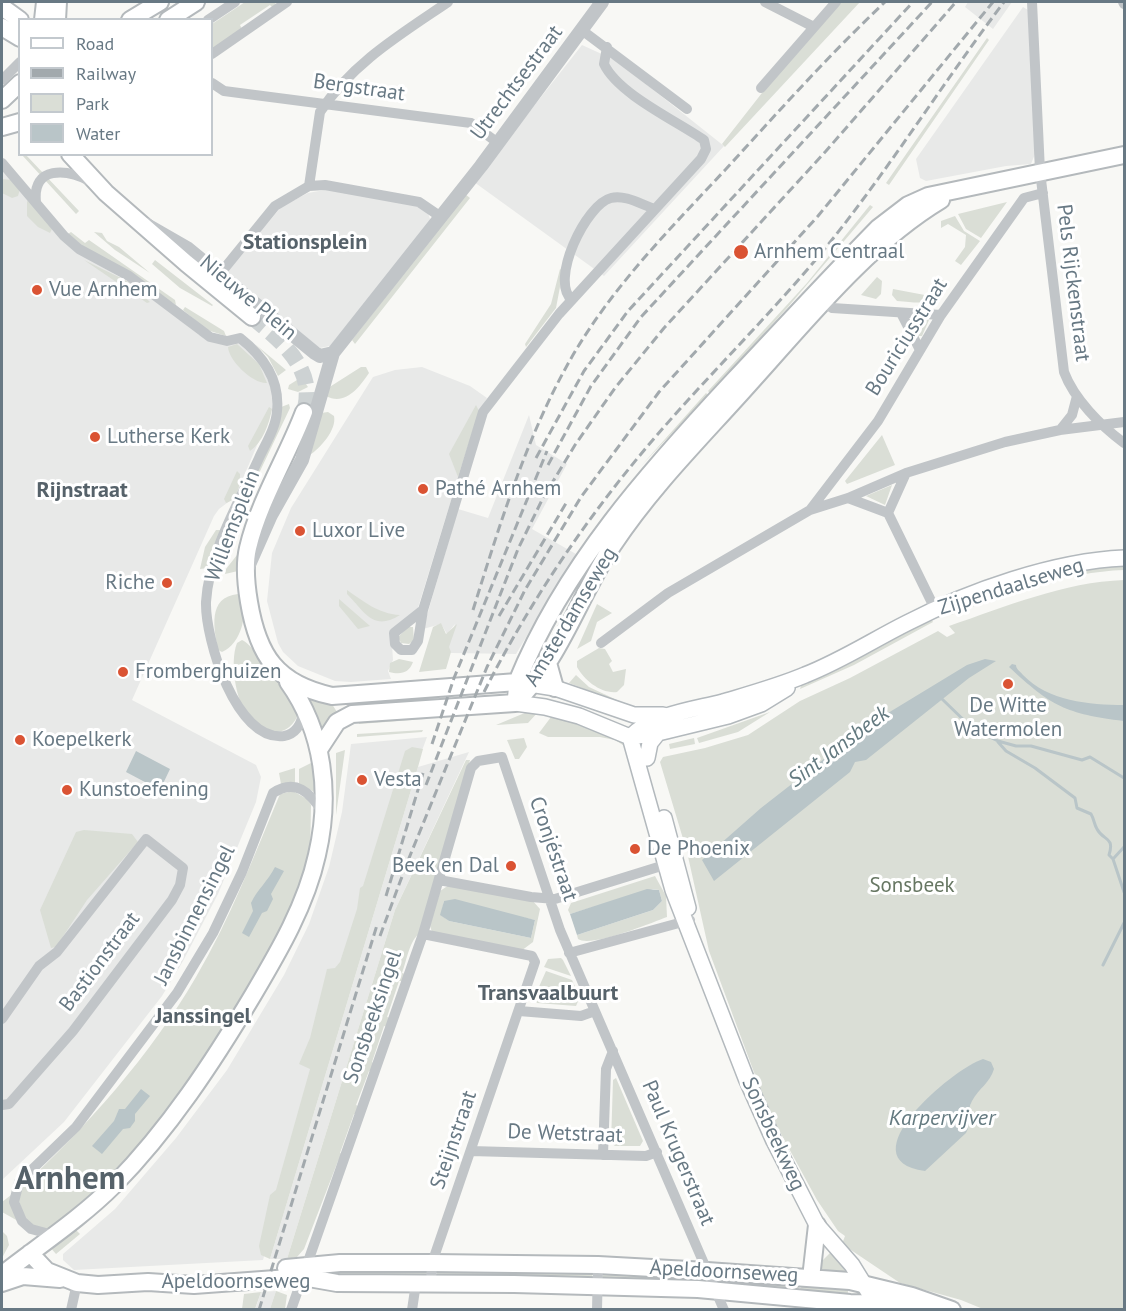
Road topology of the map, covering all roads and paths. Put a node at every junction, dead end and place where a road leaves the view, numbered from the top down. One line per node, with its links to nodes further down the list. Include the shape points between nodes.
1 (160, 2): 11 (main road)
2 (196, 2): 12 (main road)
3 (235, 2): 13 (street)
4 (287, 2): 20 (street)
5 (448, 2): 28 (street, via 382,46 349,74)
6 (602, 2): 17 (street, Utrechtsestraat)
7 (765, 2): 15 (street)
8 (836, 2): 15 (street)
9 (1032, 4): 36 (street, Pels Rijckenstraat)
10 (2, 7): 14 (main road)
11 (133, 18)
12 (171, 18)
13 (211, 18)
14 (18, 19)
15 (812, 26): 25 (street)
16 (2, 27): 18 (main road)
17 (583, 31): 19 (street); 32 (street, Utrechtsestraat)
18 (18, 37)
19 (607, 46): 29 (street); 42 (street, via 604,64 614,78 706,144 701,159)
20 (213, 53)
21 (18, 64): 22 (street)
22 (2, 80)
23 (18, 84): 26 (main road)
24 (213, 84): 28 (street, Bergstraat, via 224,91)
25 (761, 88)
26 (2, 100): 27 (main road)
27 (18, 100)
28 (326, 103): 32 (street, Bergstraat, via 471,123); 39 (street, via 320,112)
29 (687, 109)
30 (18, 123): 31 (main road)
31 (2, 127)
32 (498, 143): 43 (street, Utrechtsestraat)
33 (1125, 155): 36 (main road, Amsterdamseweg)
34 (72, 156): 38 (main road, Nieuwe Plein)
35 (2, 163): 41 (street, Nieuwe Plein)
36 (1040, 171): 37 (main road, Amsterdamseweg); 40 (street, Pels Rijckenstraat)
37 (979, 183): 46 (main road, Amsterdamseweg, via 908,205 878,228); 48 (main road, Amsterdamseweg, via 907,221 869,255)
38 (99, 186): 41 (street, via 73,174 54,173 39,181); 44 (main road, Nieuwe Plein)
39 (309, 186): 43 (street, via 325,185 419,202); 45 (street, via 275,206)
40 (1042, 193): 50 (street, Bouriciusstraat, via 1024,198); 55 (street, Pels Rijckenstraat, via 1064,372)
41 (36, 202): 54 (street, Nieuwe Plein, via 71,243 129,276 201,332 220,340 240,338 264,362)
42 (655, 209): 47 (street); 47 (street, via 619,197 602,203 570,251 564,282)
43 (441, 217): 53 (street)
44 (140, 222): 45 (street, Nieuwe Plein, via 165,233); 51 (main road, Nieuwe Plein)
45 (219, 275): 53 (street, Nieuwe Plein)
46 (822, 285): 48 (main road); 73 (main road, Amsterdamseweg, via 614,518 571,581)
47 (572, 300): 68 (street, via 490,402 475,432)
48 (829, 306): 49 (street); 70 (main road, Amsterdamseweg, via 686,452 645,500 588,584)
49 (901, 313): 50 (street); 52 (street)
50 (940, 315): 52 (street, Bouriciusstraat)
51 (252, 317)
52 (920, 350): 63 (street, Bouriciusstraat, via 878,421)
53 (326, 354): 66 (street, Willemsplein, via 326,380 302,460 271,515)
54 (276, 390): 77 (street, Willemsplein, via 276,419 227,530 210,576 206,604 215,656 253,727 265,734 290,735 299,727)
55 (1077, 396): 58 (street, Pels Rijckenstraat); 59 (street, via 1072,415)
56 (304, 412): 66 (main road, Willemsplein, via 253,530)
57 (1125, 422): 58 (street)
58 (1105, 426): 59 (street); 60 (street, Pels Rijckenstraat)
59 (1060, 430): 61 (street, via 1005,442)
60 (1125, 443)
61 (906, 473): 62 (street); 64 (street)
62 (848, 498): 63 (street); 64 (street)
63 (810, 510): 69 (street, via 677,588)
64 (888, 513): 67 (street)
65 (1125, 558): 67 (main road, Zijpendaalseweg, via 1042,573)
66 (246, 575): 72 (main road, Willemsplein, via 252,620 263,653)
67 (935, 609): 71 (main road, Zijpendaalseweg)
68 (423, 610)
69 (601, 643)
70 (548, 663): 74 (main road, Amsterdamseweg); 75 (main road)
71 (804, 676): 79 (main road, Zijpendaalseweg); 81 (main road, Zijpendaalseweg, via 755,706)
72 (286, 679): 73 (main road, Willemsplein, via 319,693 344,697); 77 (main road, Willemsplein)
73 (517, 682): 74 (main road, Zijpendaalseweg); 76 (main road, Amsterdamseweg)
74 (535, 684): 75 (main road, Zijpendaalseweg); 76 (main road, Amsterdamseweg)
75 (555, 688): 78 (main road, Zijpendaalseweg)
76 (515, 703): 80 (main road, Zijpendaalseweg, via 545,707); 82 (main road, via 352,714 342,717)
77 (305, 706): 82 (main road, Willemsplein)
78 (618, 712): 79 (main road, Zijpendaalseweg); 80 (main road, Zijpendaalseweg)
79 (669, 716): 80 (main road, Zijpendaalseweg)
80 (636, 732): 81 (main road, Zijpendaalseweg); 84 (main road, Sonsbeekweg); 86 (main road, Sonsbeekweg)
81 (658, 734): 84 (main road, via 650,743)
82 (322, 740): 85 (main road, Willemsplein)
83 (502, 757): 87 (street, Sonsbeeksingel, via 478,760 471,768); 88 (street, Cronjéstraat)
84 (646, 758): 86 (main road, Sonsbeekweg)
85 (322, 812): 101 (main road, Willemsplein, via 316,861 296,916 231,1032 182,1103 128,1169 90,1208); 101 (street, Jansbinnensingel, via 301,788 282,787 273,793 213,933 177,993 76,1127 19,1182 14,1202 22,1221 31,1229)
86 (671, 863): 88 (street); 89 (main road, Sonsbeekweg)
87 (439, 880): 88 (street); 90 (street, Sonsbeeksingel)
88 (549, 899): 91 (street, Cronjéstraat)
89 (687, 920): 91 (street); 100 (main road, Sonsbeekweg, via 695,950 746,1078)
90 (423, 934): 92 (street, Steijnstraat, via 532,956 535,967); 106 (street, Sonsbeeksingel)
91 (569, 953): 93 (street, Cronjéstraat)
92 (519, 1011): 93 (street, via 581,1016); 97 (street, Steijnstraat)
93 (595, 1011): 95 (street, Paul Krugerstraat)
94 (2, 1019): 96 (street, Bastionstraat, via 39,966 57,952 146,839 183,868 180,885 73,1031 9,1104)
95 (613, 1051): 98 (street, Paul Krugerstraat); 99 (street, Paul Krugerstraat, via 606,1069)
96 (2, 1105)
97 (471, 1151): 99 (street, De Wetstraat); 103 (street, Steijnstraat)
98 (657, 1152): 99 (street, De Wetstraat, via 646,1156); 105 (street, Paul Krugerstraat)
99 (603, 1155)
100 (817, 1225): 107 (main road); 111 (main road, Sonsbeekweg)
101 (53, 1235): 102 (main road, Willemsplein)
102 (30, 1253): 108 (main road, Willemsplein, via 8,1270); 109 (main road, via 47,1271)
103 (432, 1263): 104 (main road, Apeldoornseweg); 106 (main road, Apeldoornseweg, via 340,1263); 110 (street, Steijnstraat)
104 (598, 1265): 105 (main road, Apeldoornseweg); 112 (street)
105 (707, 1271): 107 (main road, Apeldoornseweg); 113 (street, Paul Krugerstraat)
106 (304, 1272): 109 (main road, Apeldoornseweg, via 194,1285 148,1282 98,1286); 110 (main road, Apeldoornseweg, via 337,1283); 117 (street, Sonsbeeksingel)
107 (811, 1278): 111 (main road, Apeldoornseweg)
108 (2, 1281): 109 (main road, Apeldoornseweg, via 23,1276)
109 (74, 1281): 116 (street)
110 (424, 1283): 112 (main road, Apeldoornseweg); 118 (street, Steijnstraat)
111 (864, 1283): 114 (main road, Sonsbeekweg); 115 (main road, Apeldoornseweg)
112 (597, 1286): 113 (main road, Apeldoornseweg); 119 (street)
113 (717, 1291): 114 (main road, Apeldoornseweg); 120 (street, Paul Krugerstraat)
114 (876, 1304): 115 (main road, Apeldoornseweg)
115 (934, 1305): 121 (main road, Apeldoornseweg)
116 (71, 1310)
117 (291, 1310)
118 (412, 1310)
119 (597, 1310)
120 (724, 1310)
121 (952, 1310)

